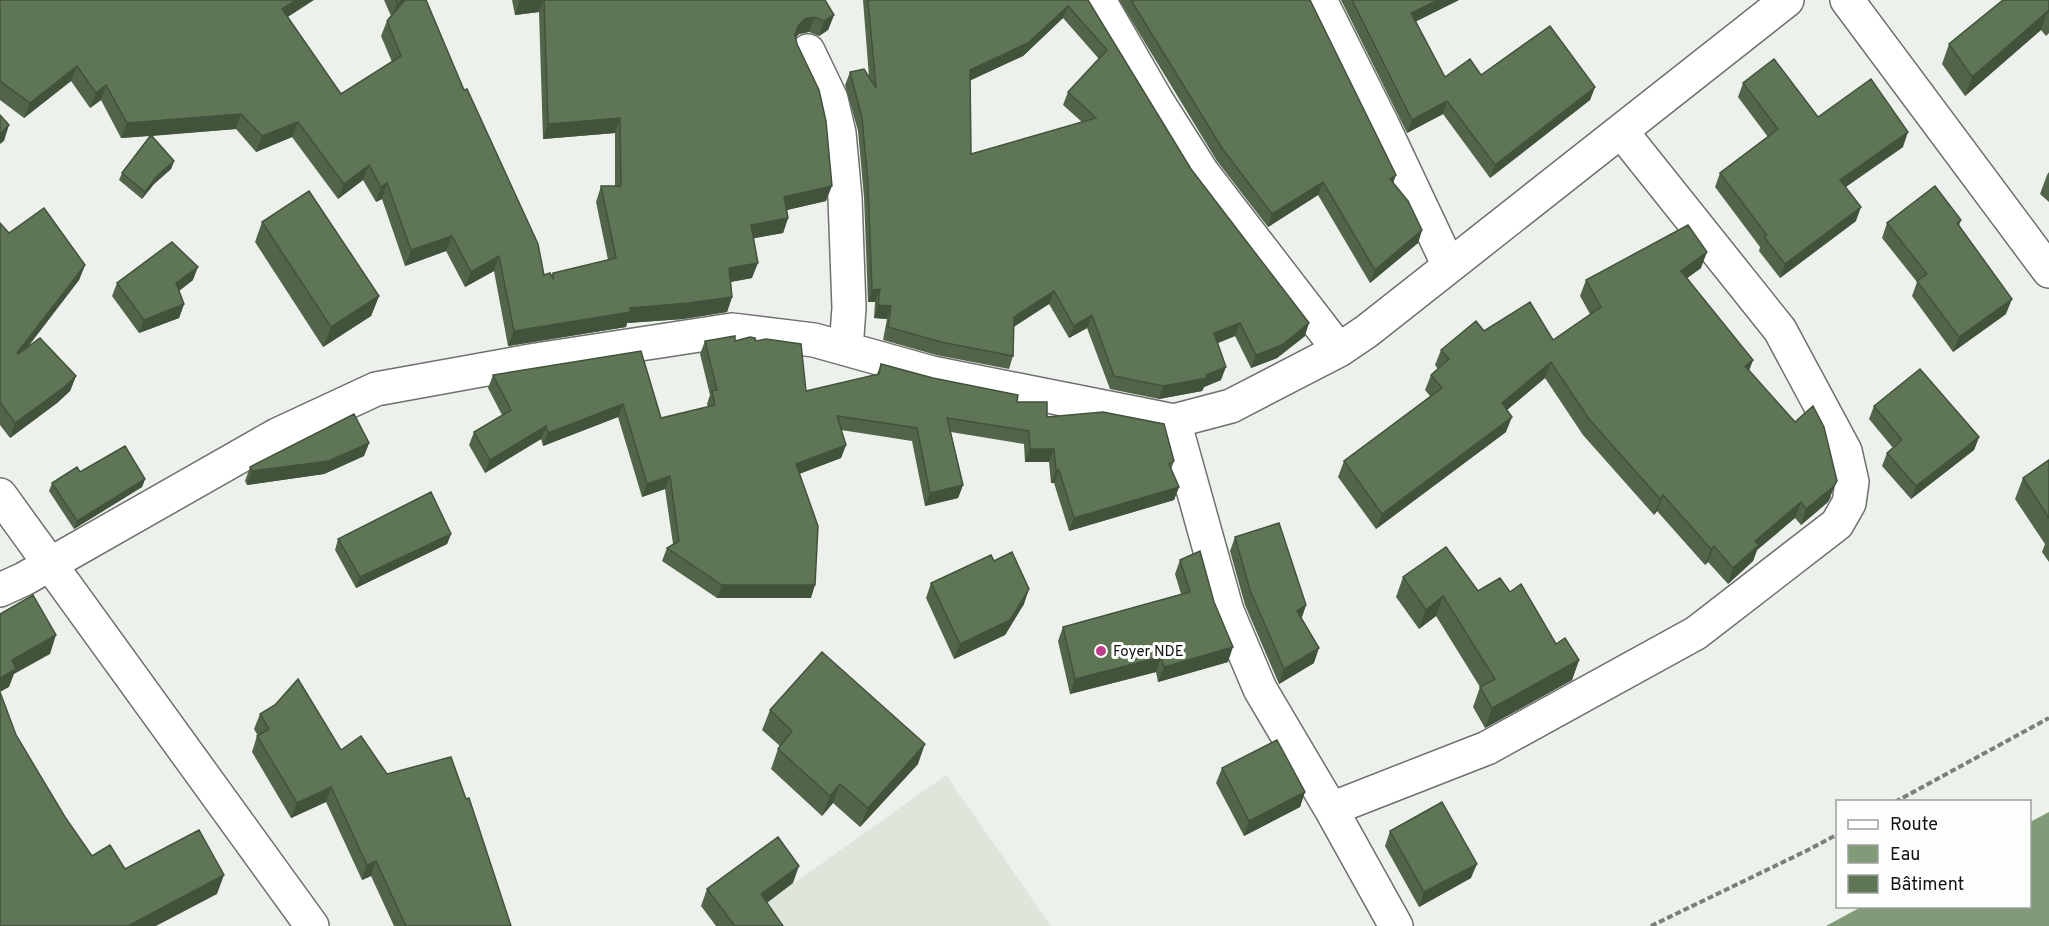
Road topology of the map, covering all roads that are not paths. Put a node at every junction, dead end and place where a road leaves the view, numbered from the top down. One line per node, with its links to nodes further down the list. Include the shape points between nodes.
1 (1320, 0): 7 (street)
2 (1786, 0): 6 (street)
3 (1847, 0): 8 (street)
4 (1107, 3): 10 (street, via 1157,101 1202,172)
5 (808, 51): 9 (street, via 831,99 839,133 849,297)
6 (1621, 131): 7 (street); 15 (street, via 1780,330 1845,451 1852,482 1849,503 1837,524 1696,633 1487,748)
7 (1449, 266): 10 (street)
8 (2049, 271)
9 (846, 349): 11 (street, via 932,373); 13 (street, via 814,340 732,330 376,389 277,435)
10 (1339, 350): 11 (street, via 1231,406)
11 (1174, 421): 15 (street, via 1227,611 1260,689)
12 (0, 495): 13 (street)
13 (49, 564): 14 (street); 16 (street)
14 (0, 590)
15 (1332, 809): 17 (street)
16 (312, 926)
17 (1396, 926)

